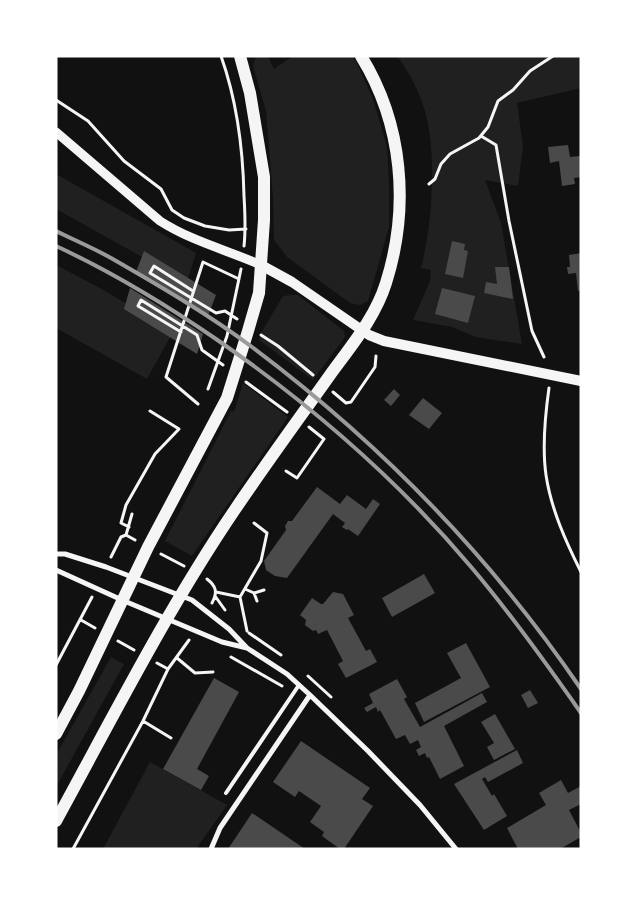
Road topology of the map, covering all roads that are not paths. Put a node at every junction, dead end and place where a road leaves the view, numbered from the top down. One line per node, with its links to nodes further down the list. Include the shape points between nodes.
1 (240, 56): 4 (main road, via 250,93 264,177)
2 (361, 56): 5 (main road, via 379,89 393,130 400,176 400,213 393,260 377,308)
3 (56, 132): 4 (street, via 176,232)
4 (262, 265): 5 (main road); 9 (main road, via 259,293 227,398)
5 (362, 331): 6 (main road, via 384,341); 10 (main road, via 234,511)
6 (581, 381)
7 (56, 554): 9 (street, via 65,554)
8 (56, 570): 11 (street)
9 (134, 577): 10 (street); 11 (main road)
10 (181, 595): 12 (main road); 13 (street, via 229,629)
11 (122, 600): 12 (street); 16 (main road, via 80,691)
12 (167, 619): 13 (street, via 222,642); 18 (main road)
13 (247, 648): 14 (street)
14 (299, 685): 15 (street); 17 (lane)
15 (310, 695): 19 (street, via 220,828); 20 (street, via 420,805)
16 (56, 734)
17 (226, 793)
18 (56, 821)
19 (211, 849)
20 (456, 849)

